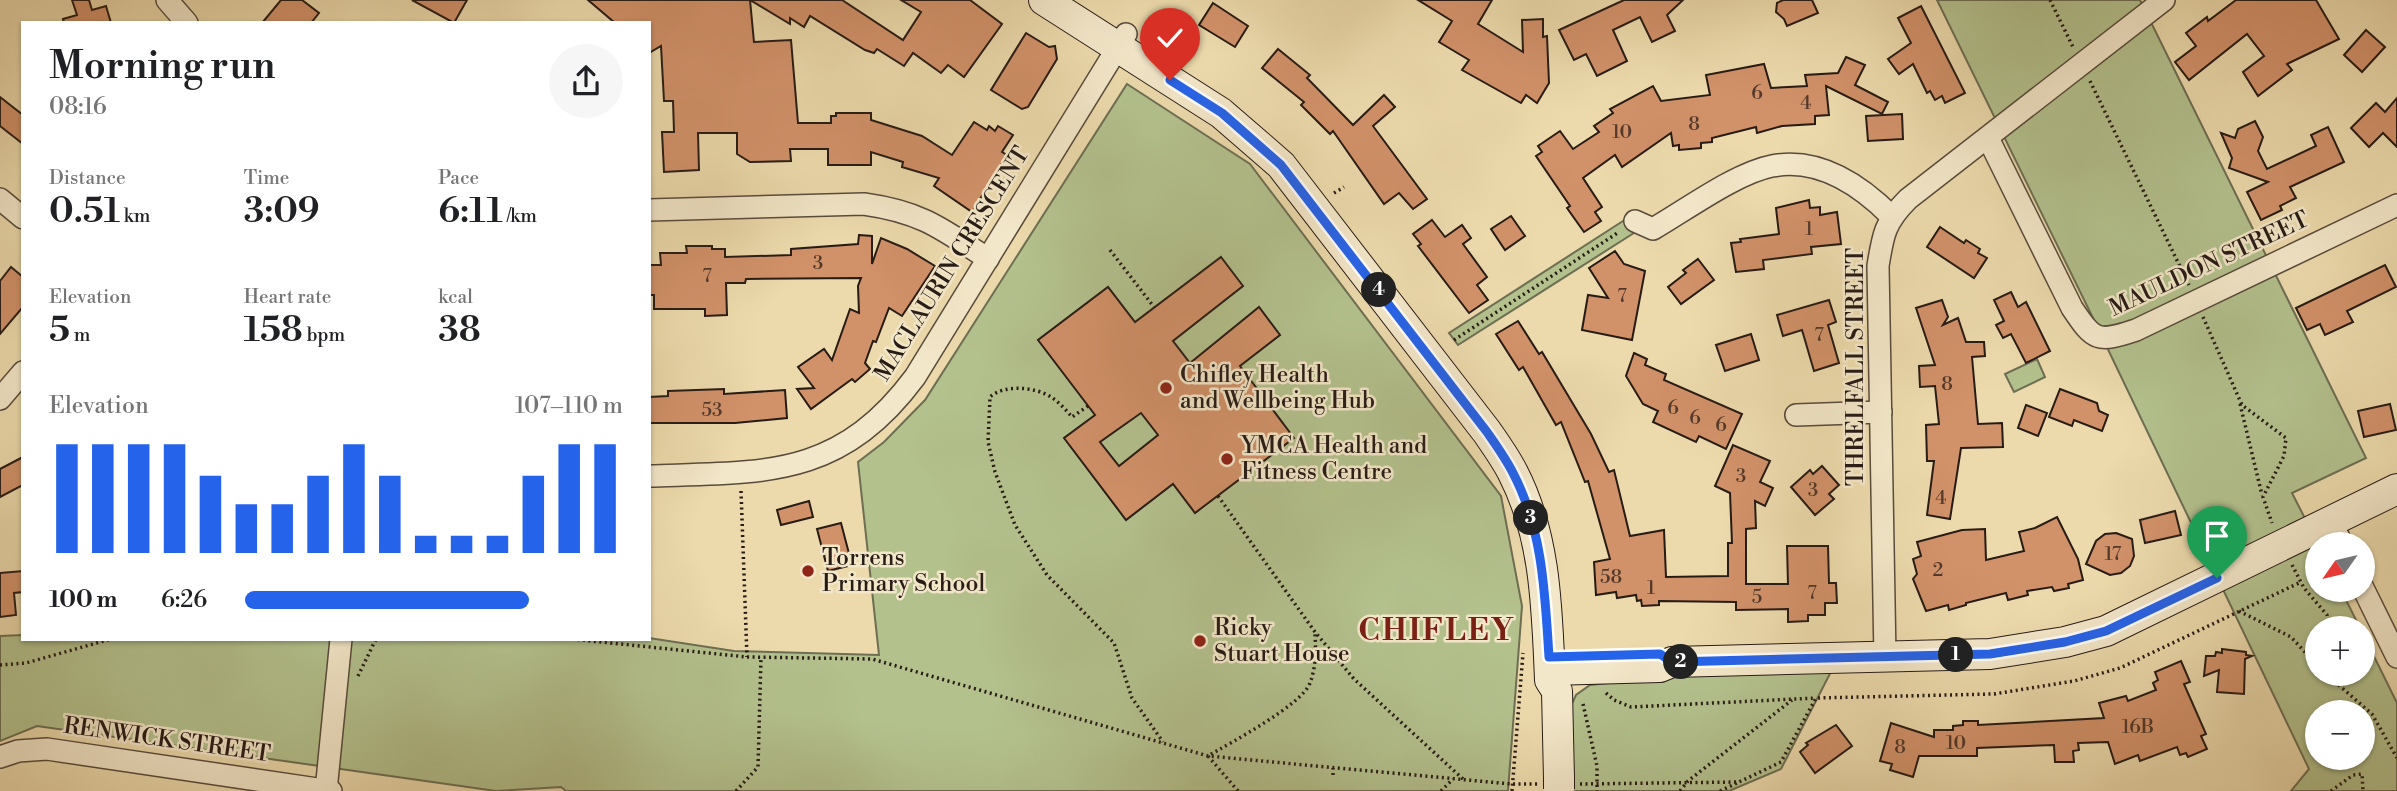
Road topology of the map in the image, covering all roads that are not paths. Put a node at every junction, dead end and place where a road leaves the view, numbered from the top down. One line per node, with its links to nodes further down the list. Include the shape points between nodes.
1 (167, 0): 5 (street)
2 (1044, 0): 6 (street)
3 (1072, 0): 6 (street)
4 (2164, 0): 7 (street)
5 (185, 21)
6 (1122, 41): 14 (street, MACLAURIN CRESCENT); 27 (street, via 1222,113 1281,165 1487,432 1513,473 1531,515)
7 (1988, 138): 9 (street, MAULDON STREET, via 2072,308 2088,332 2103,338 2136,330); 12 (street)
8 (0, 199): 11 (street)
9 (2397, 205)
10 (651, 210): 14 (street, via 864,204 898,209 933,222)
11 (21, 216)
12 (1891, 216): 13 (street, via 1868,193 1837,174 1772,166 1734,182 1653,229); 17 (street, THRELFALL STREET, via 1878,266)
13 (1635, 221)
14 (988, 259): 19 (street, MACLAURIN CRESCENT, via 915,377 872,426 842,445 789,467)
15 (21, 374): 16 (street)
16 (0, 399)
17 (1881, 412): 18 (street); 26 (street, THRELFALL STREET)
18 (1796, 415)
19 (651, 476)
20 (2397, 489): 21 (street)
21 (2337, 532)
22 (2305, 546): 26 (street, via 2106,631 2065,642 1990,654)
23 (2370, 602): 25 (street)
24 (341, 641): 30 (street)
25 (2397, 657)
26 (1885, 658): 27 (street, via 1672,662 1660,654)
27 (1556, 671): 29 (street)
28 (0, 757): 30 (street, RENWICK STREET, via 47,749)
29 (1560, 786)
30 (327, 791)

